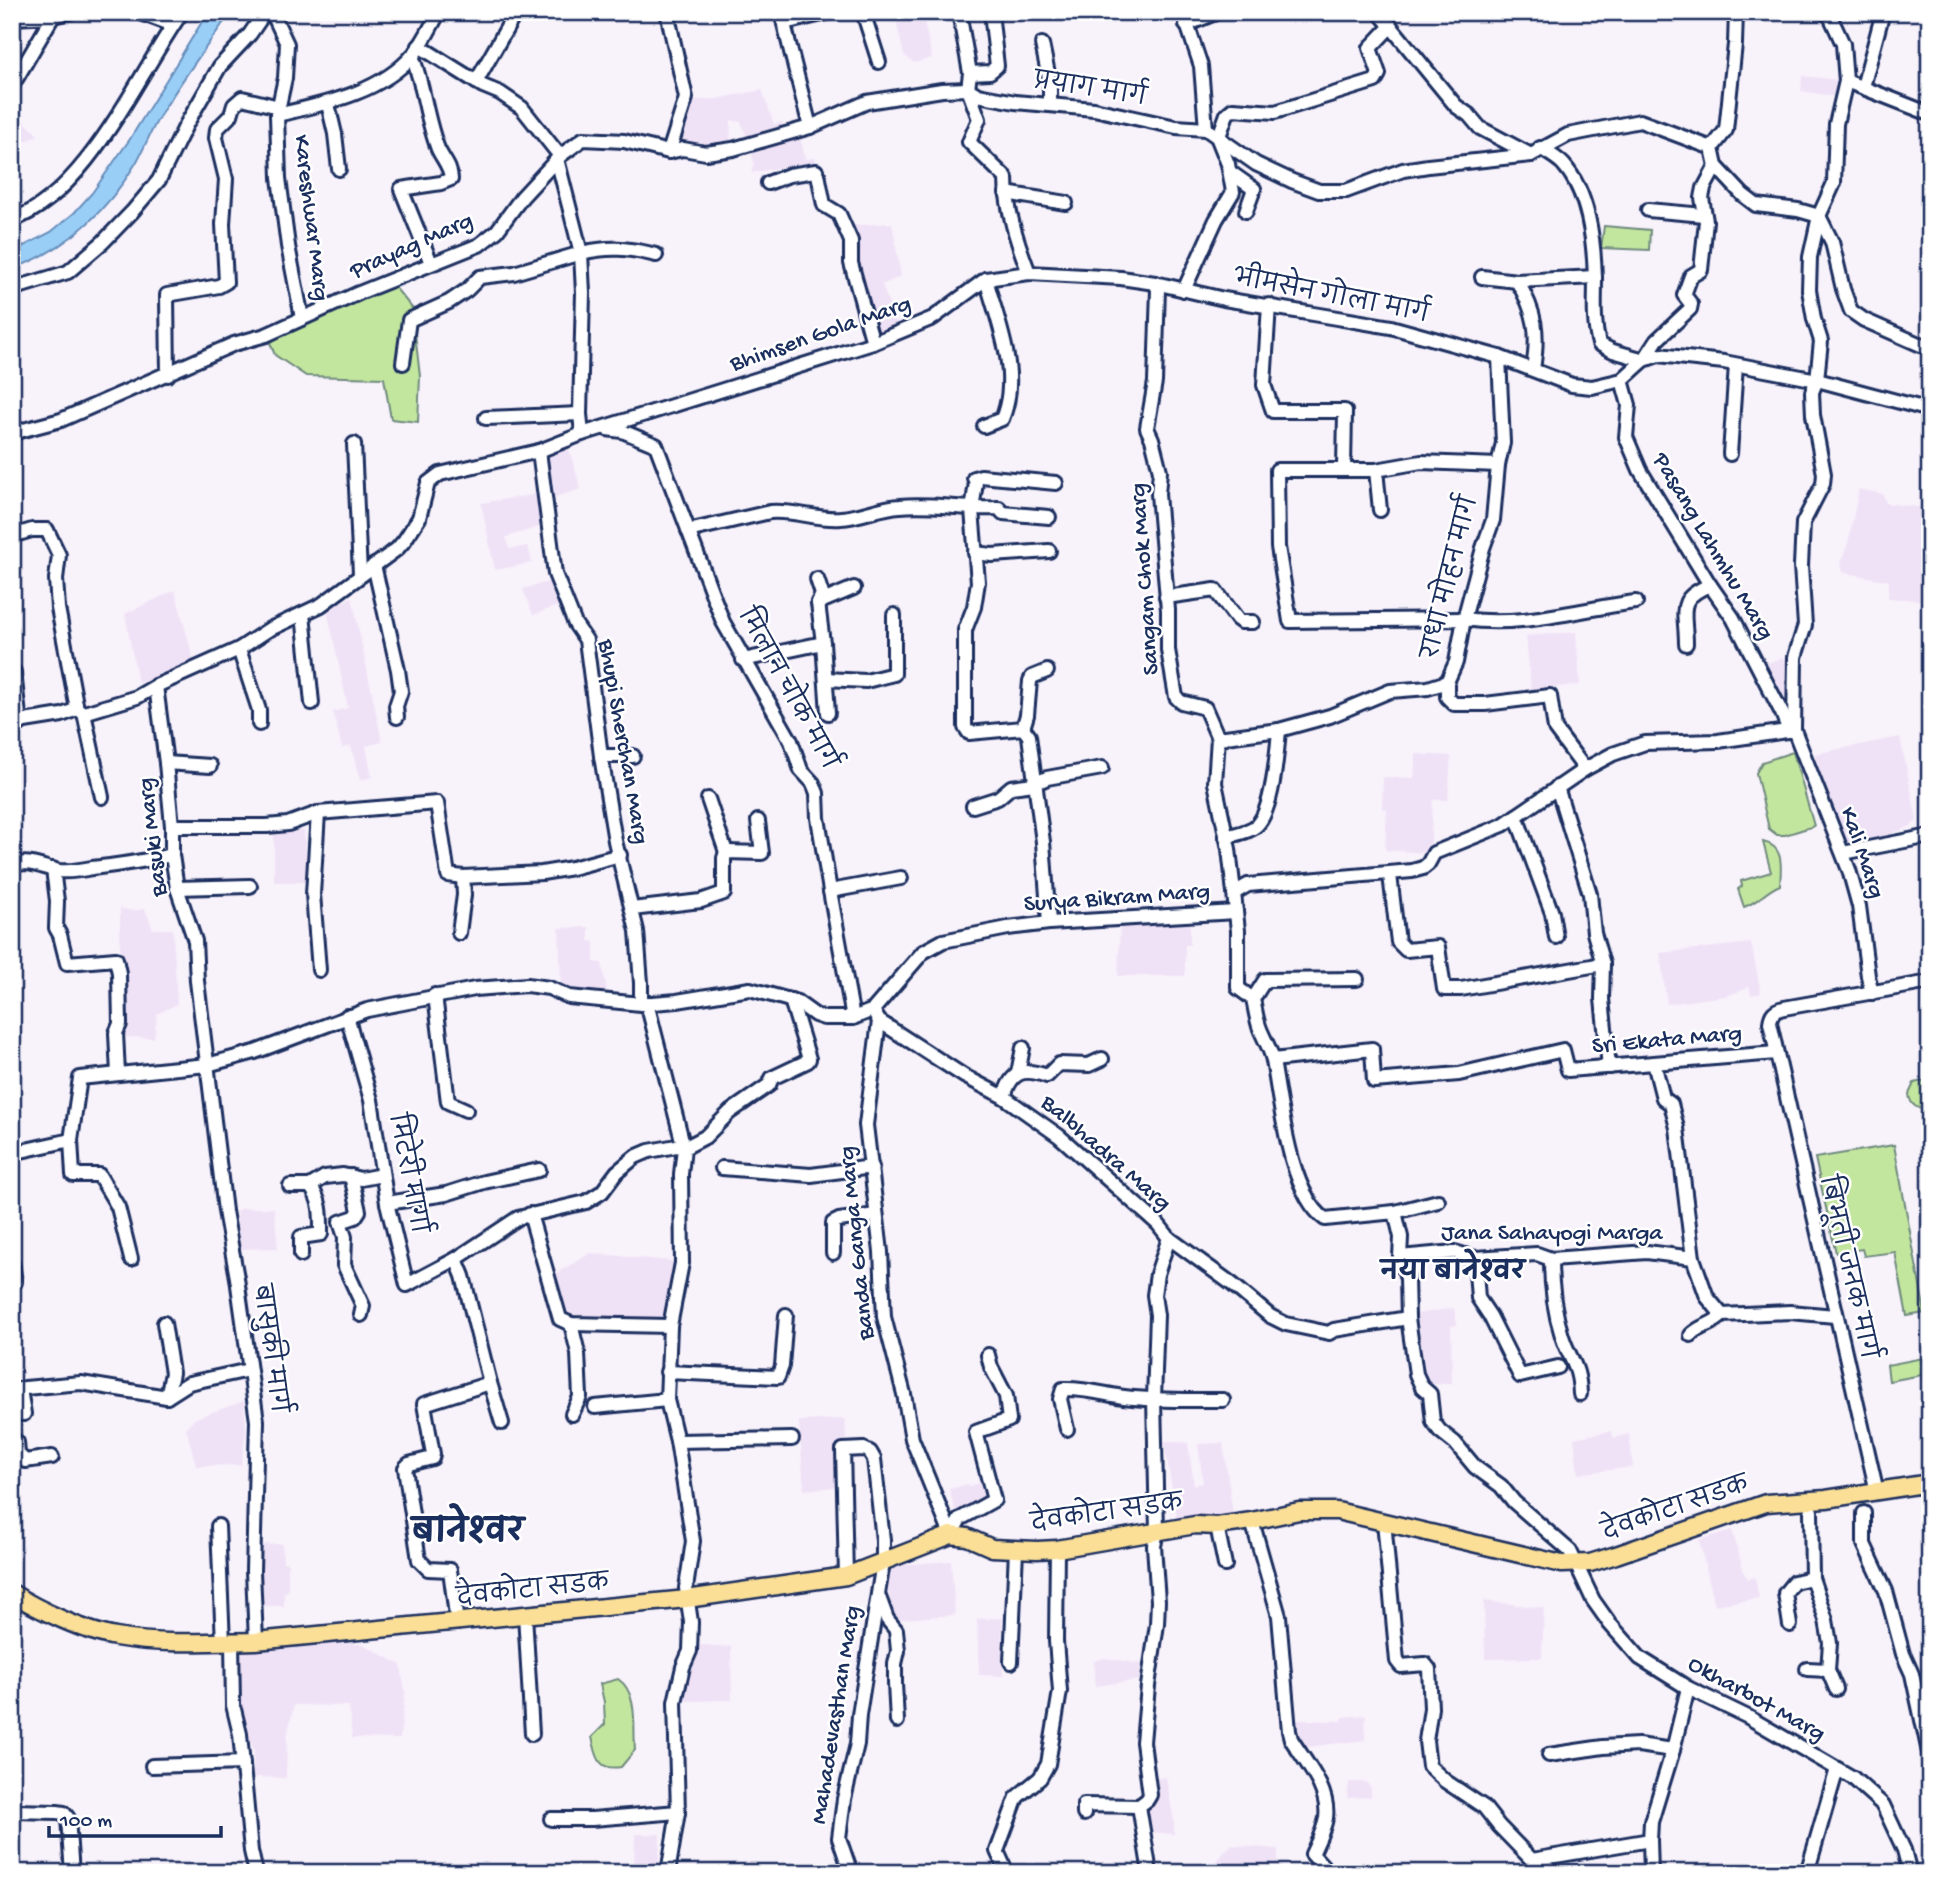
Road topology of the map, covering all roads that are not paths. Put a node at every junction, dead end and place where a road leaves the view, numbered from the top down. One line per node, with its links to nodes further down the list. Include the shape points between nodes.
1 (71, 12): 19 (street)
2 (129, 12): 22 (street)
3 (182, 12): 22 (street)
4 (265, 12): 65 (street, via 220,66 159,180 132,212 68,272)
5 (272, 12): 36 (street, via 287,44)
6 (439, 12): 26 (street, Kareshwar Marg)
7 (516, 12): 30 (street)
8 (667, 12): 42 (street, via 685,98)
9 (831, 12): 21 (street)
10 (863, 12): 27 (street)
11 (959, 12): 28 (street)
12 (991, 12): 28 (street, via 997,66 990,72)
13 (1182, 12): 23 (street)
14 (1218, 12): 23 (street)
15 (1378, 12): 24 (street)
16 (1736, 12): 41 (street, via 1726,130)
17 (1824, 12): 29 (street, via 1843,44)
18 (1883, 12): 32 (street)
19 (53, 16): 20 (street); 31 (street)
20 (12, 18)
21 (782, 18): 38 (street)
22 (173, 24): 55 (street, via 113,123 73,175 59,191)
23 (1186, 25): 39 (street, via 1201,66)
24 (1391, 26): 40 (street, via 1370,48 1379,74 1375,81 1275,112 1233,109); 43 (street, via 1456,106 1480,128)
25 (1042, 44): 35 (street, via 1051,83)
26 (416, 51): 30 (street); 34 (street, Kareshwar Marg, via 382,79); 58 (street, via 433,136 451,170 451,179 441,183 401,189)
27 (879, 62)
28 (970, 74): 33 (street)
29 (1846, 81): 32 (street); 54 (street, via 1836,124 1834,183)
30 (476, 82): 44 (street, via 522,108)
31 (12, 86)
32 (1863, 87): 37 (street)
33 (968, 89): 35 (street, प्रयाग मार्ग, via 978,95); 38 (street, Prayag Marg, via 867,102); 49 (street, via 979,119 969,142 1006,177)
34 (328, 103): 36 (street, Kareshwar Marg); 46 (street)
35 (1050, 105): 39 (street, प्रयाग मार्ग)
36 (278, 111): 68 (street, Kareshwar Marg, via 279,178); 76 (street, via 242,98 217,129 226,179 226,282 167,295)
37 (1930, 114)
38 (810, 127): 42 (street, Prayag Marg, via 733,149)
39 (1206, 128): 40 (street)
40 (1218, 139): 43 (street, via 1256,164 1320,191 1346,191 1403,170); 47 (street)
41 (1713, 148): 43 (street, via 1640,121 1568,135); 45 (street)
42 (669, 152): 44 (street, Prayag Marg, via 624,141 583,139)
43 (1536, 152): 60 (street, via 1565,166 1575,184 1589,219)
44 (558, 158): 57 (street); 58 (street, Prayag Marg, via 497,231 479,245)
45 (1716, 166): 53 (street, via 1704,188); 54 (street, via 1756,205)
46 (339, 169)
47 (1230, 172): 52 (street, via 1254,188); 66 (street, via 1233,192)
48 (768, 183): 69 (street, via 803,171 818,174 824,205 839,214 851,242 851,263)
49 (1006, 193): 50 (street); 59 (street)
50 (1066, 203)
51 (1648, 210): 53 (street)
52 (1246, 211)
53 (1704, 215): 72 (street, via 1701,270 1692,276 1684,295 1690,309 1657,340)
54 (1819, 216): 70 (street, via 1832,242 1851,311); 78 (street, via 1809,290 1821,341)
55 (12, 220)
56 (656, 255): 57 (street, via 627,248)
57 (582, 256): 73 (street, via 480,277 449,302 409,320); 80 (street)
58 (430, 262): 68 (street, Prayag Marg)
59 (1029, 273): 62 (street, Bhimsen Gola Marg); 64 (street, Bhimsen Gola Marg)
60 (1595, 277): 63 (street); 72 (street, via 1599,344)
61 (1482, 278): 63 (street)
62 (986, 279): 69 (street, Bhimsen Gola Marg, via 933,318); 82 (street, via 1011,387 1002,419)
63 (1517, 281): 75 (street, via 1535,324)
64 (1155, 283): 66 (street, भीमसेन गोला मार्ग); 105 (street, Sangam Chok Marg, via 1157,348 1147,428 1160,471)
65 (12, 289)
66 (1184, 290): 67 (street, भीमसेन गोला मार्ग)
67 (1269, 305): 71 (street, भीमसेन गोला मार्ग, via 1391,327); 90 (street, via 1264,385 1273,411 1345,411)
68 (302, 317): 76 (street, Prayag Marg)
69 (873, 343): 83 (street, Bhimsen Gola Marg)
70 (1930, 349)
71 (1499, 357): 75 (street); 89 (street, राधा मोहन मार्ग, via 1503,443)
72 (1644, 360): 74 (street, via 1658,355); 77 (street)
73 (403, 363)
74 (1737, 365): 78 (street); 88 (street)
75 (1533, 369): 77 (street, via 1572,385 1592,387)
76 (167, 375): 84 (street, Prayag Marg, via 61,420)
77 (1622, 380): 103 (street, Pasang Lahmhu Marg, via 1629,405 1626,437 1640,470)
78 (1818, 380): 79 (street); 129 (street, via 1812,391 1813,415 1824,474 1803,523 1805,625 1795,657)
79 (1930, 410)
80 (580, 414): 81 (street); 85 (street)
81 (486, 418)
82 (984, 426)
83 (604, 428): 85 (street, Bhimsen Gola Marg); 96 (street, मिलान चोक मार्ग, via 656,445)
84 (12, 433)
85 (582, 434): 87 (street, Bhimsen Gola Marg)
86 (354, 444): 101 (street)
87 (539, 451): 100 (street, Bhimsen Gola Marg, via 432,478 415,527 397,549); 131 (street, Bhupi Sherchan Marg, via 555,574 586,640)
88 (1730, 454)
89 (1498, 465): 91 (street, via 1421,462); 110 (street, राधा मोहन मार्ग, via 1493,520)
90 (1344, 468): 91 (street); 110 (street, via 1278,470 1278,547 1290,621)
91 (1376, 470): 94 (street)
92 (1056, 483): 93 (street, via 974,478)
93 (972, 510): 95 (street, via 999,508 1003,513); 96 (street, via 896,506 843,518 770,512); 99 (street)
94 (1380, 510)
95 (1049, 517)
96 (688, 531): 115 (street, मिलान चोक मार्ग)
97 (12, 536): 122 (street, via 47,530 59,555 58,608)
98 (1049, 551): 99 (street)
99 (975, 553): 127 (street, via 978,582 965,630 965,727 969,733)
100 (374, 565): 101 (street); 124 (street, via 398,670)
101 (360, 574): 108 (street)
102 (817, 579): 107 (street, via 822,594)
103 (1710, 585): 113 (street, via 1689,595 1685,602); 129 (street, Pasang Lahmhu Marg, via 1733,618)
104 (854, 588): 107 (street)
105 (1166, 597): 111 (street, via 1215,590 1237,619); 130 (street, Sangam Chok Marg, via 1176,697 1205,708)
106 (1636, 602): 110 (street, via 1508,622)
107 (818, 603): 112 (street)
108 (303, 614): 114 (street); 121 (street)
109 (894, 615): 118 (street, via 894,674 866,681)
110 (1464, 619): 119 (street, राधा मोहन मार्ग)
111 (1253, 622)
112 (823, 643): 115 (street); 118 (street)
113 (1686, 644)
114 (239, 649): 120 (street); 126 (street, via 259,710)
115 (743, 660): 159 (street, मिलान चोक मार्ग, via 817,793)
116 (1046, 671): 127 (street, via 1030,681)
117 (12, 672): 125 (street)
118 (826, 679): 123 (street)
119 (1447, 682): 128 (street, via 1390,691 1330,716); 136 (street, via 1447,697 1454,704 1550,696 1555,729)
120 (156, 686): 122 (street, via 137,697); 133 (street, Basuki Marg)
121 (312, 703)
122 (80, 711): 125 (street); 139 (street)
123 (828, 713)
124 (397, 717)
125 (16, 724)
126 (259, 724)
127 (1023, 728): 137 (street, via 1029,736)
128 (1279, 730): 130 (street); 147 (street, via 1275,774 1262,817 1252,828)
129 (1791, 730): 136 (street, Surya Bikram Marg, via 1718,741 1644,743); 149 (street, Kali Marg)
130 (1218, 738): 147 (street, via 1215,783)
131 (601, 756): 132 (street); 151 (street, Bhupi Sherchan Marg)
132 (633, 756)
133 (166, 763): 134 (street); 145 (street, Basuki Marg)
134 (210, 766)
135 (1102, 768): 137 (street)
136 (1585, 769): 138 (street, Surya Bikram Marg)
137 (1034, 784): 141 (street, via 1011,788); 163 (street, via 1044,842)
138 (1557, 787): 143 (street, Surya Bikram Marg); 166 (street, via 1590,894)
139 (102, 797)
140 (708, 799): 148 (street)
141 (973, 806)
142 (318, 813): 145 (street, via 267,827); 155 (street, via 437,803 447,875); 167 (street, via 313,894)
143 (1516, 816): 154 (street, Surya Bikram Marg, via 1434,853 1423,868); 165 (street, via 1552,913)
144 (758, 821): 148 (street, via 762,853)
145 (172, 826): 150 (street, Basuki Marg)
146 (1930, 836): 149 (street)
147 (1226, 837): 160 (street)
148 (726, 852): 161 (street, via 729,891 701,901)
149 (1843, 853): 170 (street, Kali Marg, via 1866,905)
150 (172, 855): 153 (street, via 78,870); 158 (street, Basuki Marg)
151 (620, 855): 155 (street, via 542,873); 161 (street, Bhupi Sherchan Marg)
152 (12, 866): 153 (street)
153 (53, 869): 186 (street, via 56,928 66,963 116,959)
154 (1390, 875): 160 (street, Surya Bikram Marg, via 1248,885); 166 (street, via 1398,942 1406,950 1438,947 1444,989)
155 (463, 877): 164 (street)
156 (901, 878): 159 (street)
157 (250, 886): 158 (street)
158 (177, 888): 183 (street, Basuki Marg, via 195,941)
159 (830, 891): 177 (street, मिलान चोक मार्ग)
160 (1234, 893): 162 (street, Surya Bikram Marg)
161 (632, 909): 174 (street, Bhupi Sherchan Marg)
162 (1236, 912): 163 (street, Surya Bikram Marg); 172 (street, via 1238,988)
163 (1049, 923): 175 (street, Surya Bikram Marg, via 943,941 923,952)
164 (459, 933)
165 (1556, 937)
166 (1603, 964): 184 (street)
167 (319, 970)
168 (1357, 979): 172 (street, via 1265,980)
169 (1930, 982): 170 (street)
170 (1872, 993): 179 (street, बिभूती जनक मार्ग, via 1776,1010 1770,1023)
171 (435, 995): 174 (street, via 527,985 569,997); 176 (street); 188 (street, via 448,1102)
172 (1253, 999): 181 (street)
173 (791, 1000): 174 (street, via 750,989); 177 (street, via 824,1018); 190 (street, via 809,1060 772,1078 705,1138)
174 (644, 1004): 190 (street, Bhupi Sherchan Marg)
175 (876, 1015): 177 (street); 187 (street, Balbhadra Marg, via 964,1076); 192 (street, Banda Ganga Marg, via 866,1125)
176 (347, 1016): 183 (street, via 256,1052); 195 (street, मिटेरी मार्गा, via 371,1100)
177 (853, 1018)
178 (1023, 1048): 185 (street)
179 (1776, 1053): 182 (street, Sri Ekata Marg); 218 (street, बिभूती जनक मार्ग)
180 (1102, 1059): 185 (street, via 1089,1065 1059,1064 1047,1076)
181 (1273, 1060): 184 (street, Sri Ekata Marg, via 1372,1049 1374,1081 1459,1074 1563,1049 1568,1070); 201 (street, via 1295,1165 1314,1211 1325,1219)
182 (1654, 1063): 184 (street, Sri Ekata Marg); 209 (street, via 1677,1128)
183 (207, 1065): 186 (street); 226 (street, बासुकी मार्ग)
184 (1609, 1067)
185 (1018, 1073): 187 (street, via 1008,1082)
186 (118, 1074): 189 (street, via 80,1078)
187 (1004, 1097): 204 (street, Balbhadra Marg, via 1059,1136)
188 (466, 1110)
189 (71, 1140): 191 (street); 210 (street, via 73,1175 99,1175 118,1207)
190 (683, 1146): 202 (street, via 635,1157 586,1202); 222 (street, Bhupi Sherchan Marg, via 682,1263)
191 (12, 1153)
192 (872, 1167): 193 (street, via 811,1175); 203 (street, Banda Ganga Marg)
193 (722, 1168)
194 (539, 1170): 200 (street, via 446,1194)
195 (382, 1175): 196 (street); 200 (street, मिटेरी मार्गा)
196 (351, 1176): 198 (street, via 325,1177); 215 (street, via 359,1211 340,1222 345,1237 344,1265 363,1306)
197 (290, 1186): 198 (street)
198 (310, 1186): 206 (street, via 321,1206 321,1234 301,1237)
199 (1438, 1201): 201 (street)
200 (387, 1202): 211 (street, मिटेरी मार्गा, via 407,1286)
201 (1395, 1212): 207 (street, Okharbot Marg)
202 (530, 1214): 211 (street); 221 (street, via 560,1319)
203 (876, 1215): 205 (street, via 833,1223); 252 (street, Banda Ganga Marg, via 884,1317 912,1439)
204 (1169, 1238): 219 (street, via 1286,1324 1329,1333); 231 (street, Balbhadra Marg, via 1154,1294)
205 (833, 1254)
206 (301, 1255)
207 (1400, 1257): 208 (street, Jana Sahayogi Marga, via 1455,1252); 219 (street, Okharbot Marg, via 1407,1278)
208 (1475, 1258): 212 (street, Jana Sahayogi Marga, via 1537,1254); 225 (street, via 1478,1297 1520,1376)
209 (1693, 1258): 212 (street, Jana Sahayogi Marga, via 1647,1252); 217 (street, Jana Sahayogi Marga, via 1707,1297)
210 (131, 1259)
211 (456, 1259): 228 (street)
212 (1550, 1259): 229 (street, via 1558,1324 1580,1377)
213 (12, 1263): 214 (street)
214 (15, 1282)
215 (361, 1315)
216 (786, 1315): 227 (street, via 778,1377)
217 (1722, 1315): 218 (street); 223 (street)
218 (1835, 1315): 244 (street, बिभूती जनक मार्ग)
219 (1408, 1318): 256 (street, Okharbot Marg, via 1416,1374 1430,1394 1433,1422 1475,1467 1570,1551)
220 (164, 1323): 230 (street, via 172,1373)
221 (571, 1324): 222 (street); 236 (street, via 580,1397)
222 (670, 1326): 227 (street, Bhupi Sherchan Marg)
223 (1691, 1335)
224 (988, 1355): 252 (street, via 1006,1396 1009,1420 976,1432 994,1500 960,1519)
225 (1558, 1367)
226 (249, 1370): 230 (street, via 189,1383); 266 (street, बासुकी मार्ग, via 257,1421)
227 (667, 1372): 232 (street, Bhupi Sherchan Marg)
228 (490, 1383): 237 (street); 264 (street, via 424,1404 432,1458 405,1468 419,1560 428,1569 450,1570)
229 (1580, 1394)
230 (167, 1397): 235 (street, via 81,1383 25,1388 20,1389 24,1414)
231 (1154, 1399): 233 (street); 238 (street, via 1063,1389 1060,1399); 251 (street, Balbhadra Marg)
232 (667, 1400): 234 (street); 240 (street, Bhupi Sherchan Marg)
233 (1223, 1400)
234 (595, 1406)
235 (12, 1414)
236 (572, 1414)
237 (501, 1420)
238 (1067, 1429)
239 (792, 1439): 240 (street)
240 (677, 1441): 262 (street, Bhupi Sherchan Marg, via 692,1541)
241 (12, 1442): 242 (street, via 17,1442 18,1454 25,1461)
242 (52, 1457)
243 (1930, 1483): 244 (main road, देवकोटा सडक)
244 (1877, 1492): 256 (main road, देवकोटा सडक, via 1766,1503 1664,1540)
245 (1811, 1511): 259 (street)
246 (1864, 1513): 277 (street, via 1864,1544 1886,1591 1912,1674)
247 (1252, 1521): 248 (main road, देवकोटा सडक, via 1315,1509); 250 (main road, देवकोटा सडक); 294 (street, via 1279,1616 1289,1731 1323,1792 1326,1806 1326,1820 1312,1854)
248 (1384, 1521): 256 (main road, देवकोटा सडक); 287 (street, via 1397,1661 1401,1666 1425,1664 1429,1673 1429,1766 1484,1807)
249 (218, 1526): 267 (street)
250 (1216, 1526): 251 (main road, देवकोटा सडक); 257 (street)
251 (1157, 1531): 253 (main road, देवकोटा सडक); 281 (street, Balbhadra Marg, via 1157,1624 1143,1742 1150,1795)
252 (951, 1535): 254 (main road, देवकोटा सडक); 255 (main road, देवकोटा सडक)
253 (1057, 1549): 254 (main road, देवकोटा सडक); 292 (street, via 1060,1691 1048,1765 1017,1797 998,1851)
254 (1016, 1550): 268 (street)
255 (883, 1562): 258 (main road, देवकोटा सडक); 258 (street, Mahadevasthan Marg, via 874,1459 864,1449 844,1450); 260 (street, Mahadevasthan Marg)
256 (1575, 1564): 271 (street, Okharbot Marg, via 1610,1624 1640,1658)
257 (1225, 1565)
258 (846, 1576): 262 (main road, देवकोटा सडक)
259 (1812, 1578): 265 (street, via 1794,1582 1785,1593); 270 (street, via 1830,1643)
260 (878, 1592): 273 (street, via 896,1630); 291 (street, Mahadevasthan Marg, via 839,1838)
261 (12, 1593): 267 (main road, देवकोटा सडक, via 99,1634)
262 (687, 1599): 263 (main road, देवकोटा सडक); 283 (street, Bhupi Sherchan Marg, via 690,1651 674,1702)
263 (525, 1614): 264 (main road, देवकोटा सडक); 274 (street)
264 (457, 1623): 266 (main road, देवकोटा सडक)
265 (1790, 1625)
266 (256, 1641): 267 (main road, देवकोटा सडक)
267 (228, 1642): 278 (street)
268 (1011, 1662)
269 (1807, 1669): 270 (street)
270 (1829, 1670): 272 (street)
271 (1688, 1688): 275 (street); 280 (street, Okharbot Marg)
272 (1836, 1689)
273 (897, 1721)
274 (532, 1734)
275 (1673, 1750): 276 (street, via 1639,1745); 286 (street)
276 (1549, 1755)
277 (1930, 1756)
278 (243, 1763): 279 (street); 289 (street)
279 (152, 1766)
280 (1837, 1769): 297 (street); 298 (street, Okharbot Marg, via 1882,1805)
281 (1139, 1806): 284 (street, via 1084,1805); 293 (street)
282 (12, 1811): 288 (street, via 64,1813 69,1822)
283 (678, 1812): 285 (street); 290 (street, Bhupi Sherchan Marg)
284 (1084, 1814)
285 (551, 1819)
286 (1650, 1840): 287 (street); 296 (street)
287 (1532, 1860): 295 (street)
288 (72, 1873)
289 (256, 1873)
290 (668, 1873)
291 (851, 1873)
292 (1007, 1873)
293 (1150, 1873)
294 (1329, 1873)
295 (1548, 1873)
296 (1651, 1873)
297 (1807, 1873)
298 (1910, 1873)

